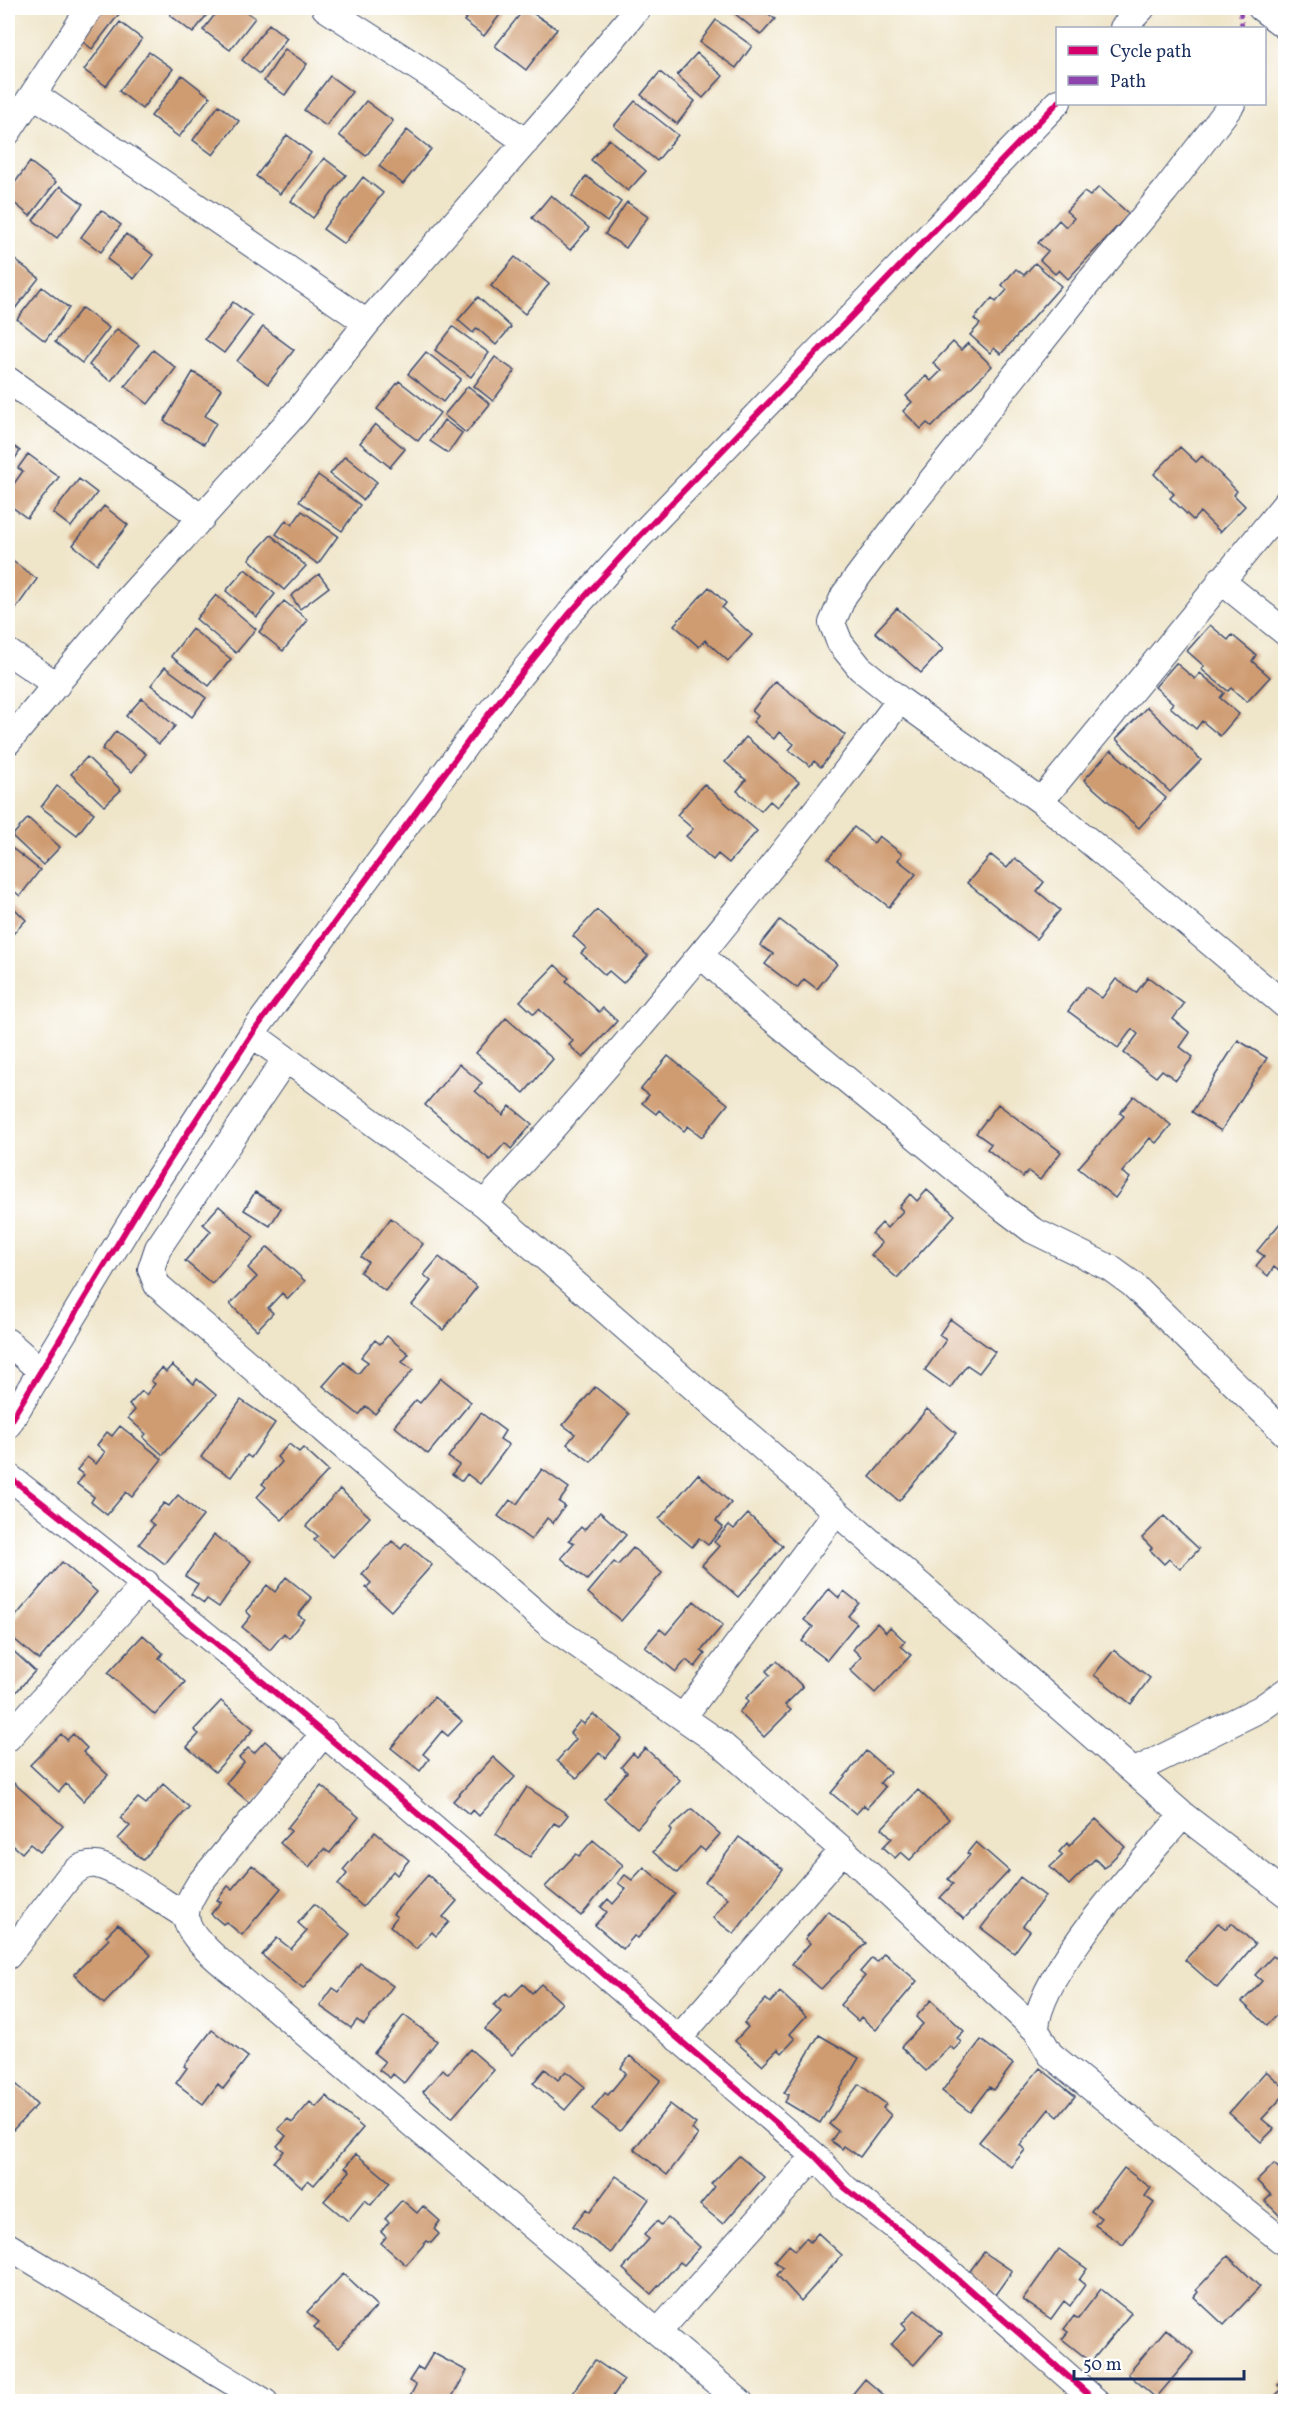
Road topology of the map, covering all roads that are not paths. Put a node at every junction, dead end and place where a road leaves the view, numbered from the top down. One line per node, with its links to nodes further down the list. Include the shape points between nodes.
1 (90, 8): 8 (street)
2 (325, 8): 12 (street)
3 (638, 8): 12 (street)
4 (1142, 8): 6 (street)
5 (1261, 8): 7 (street)
6 (1124, 27)
7 (1286, 27)
8 (33, 94): 11 (street); 13 (street)
9 (1056, 104): 26 (street, via 570,613 484,720)
10 (1231, 105): 21 (street, via 844,595 832,623 840,643 860,668)
11 (8, 132)
12 (526, 142): 13 (street)
13 (367, 323): 16 (street, via 297,412)
14 (8, 380): 16 (street)
15 (1286, 503): 17 (street)
16 (202, 518): 20 (street)
17 (1220, 580): 18 (street); 23 (street)
18 (1286, 633)
19 (8, 652): 20 (street)
20 (57, 684): 22 (street)
21 (900, 700): 23 (street); 24 (street)
22 (8, 742)
23 (1041, 801): 25 (street)
24 (702, 956): 28 (street); 32 (street, via 758,1007 1003,1208 1032,1230 1110,1268 1132,1284)
25 (1286, 1006)
26 (252, 1034): 27 (street); 30 (street, via 149,1192)
27 (285, 1060): 28 (street); 37 (street, via 158,1248 151,1269 157,1285 552,1627)
28 (484, 1204): 34 (street)
29 (8, 1342): 30 (street)
30 (41, 1371): 31 (street)
31 (8, 1425)
32 (1286, 1434)
33 (8, 1476): 35 (street)
34 (836, 1512): 37 (street); 40 (street)
35 (146, 1583): 38 (street); 39 (street)
36 (1286, 1691): 40 (street, via 1260,1709)
37 (684, 1716): 42 (street, via 729,1750)
38 (325, 1732): 44 (street, via 199,1884); 47 (street)
39 (8, 1738)
40 (1135, 1771): 41 (street)
41 (1183, 1815): 43 (street); 46 (street, via 1072,1952 1043,2002)
42 (843, 1850): 46 (street); 47 (street)
43 (1286, 1894)
44 (186, 1916): 45 (street, via 110,1870 86,1866 68,1878); 51 (street, via 200,1942 241,1979)
45 (8, 1956)
46 (1036, 2030): 49 (street, via 1050,2054)
47 (678, 2039): 48 (street)
48 (815, 2156): 51 (street); 54 (street, via 845,2188 927,2252)
49 (1286, 2244)
50 (8, 2246): 52 (street)
51 (659, 2331): 53 (street)
52 (265, 2402)
53 (740, 2402)
54 (1097, 2402)

